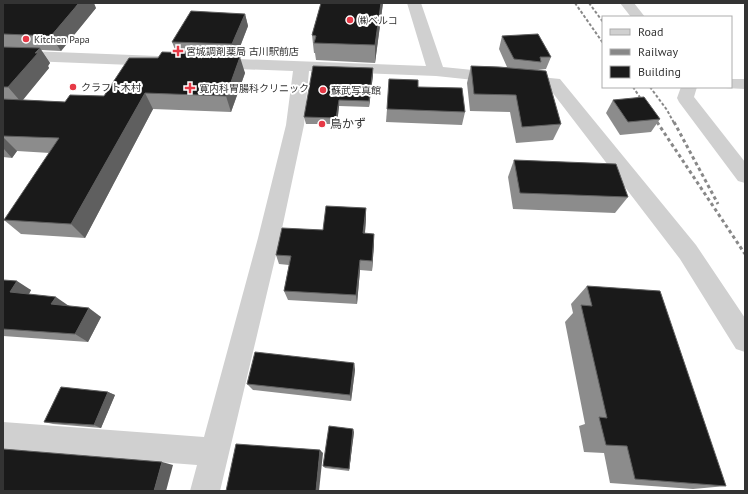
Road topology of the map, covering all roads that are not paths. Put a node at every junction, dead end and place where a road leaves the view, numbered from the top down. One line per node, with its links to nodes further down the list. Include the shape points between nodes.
1 (414, 3): 8 (street)
2 (627, 3): 3 (street)
3 (637, 16)
4 (3, 55): 5 (street)
5 (176, 62)
6 (199, 62): 7 (street)
7 (301, 67): 8 (street); 15 (street, via 294,132)
8 (436, 71): 13 (street, via 554,83 688,252)
9 (732, 84): 10 (street)
10 (745, 84)
11 (689, 88): 12 (street, via 685,98)
12 (745, 176)
13 (745, 340)
14 (3, 436): 15 (street)
15 (214, 452): 16 (street)
16 (205, 491)

